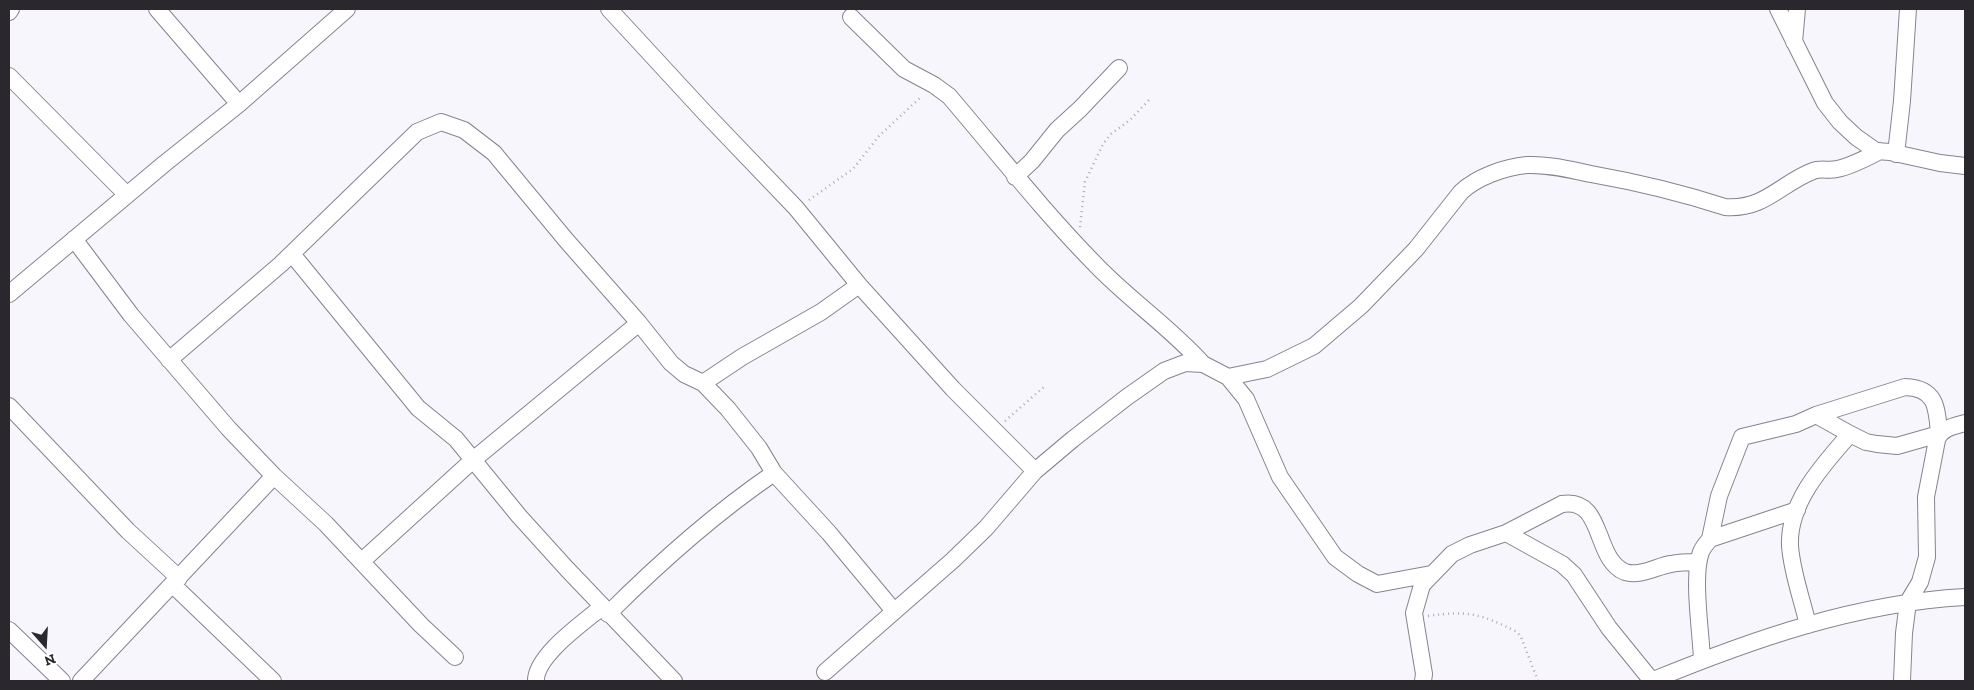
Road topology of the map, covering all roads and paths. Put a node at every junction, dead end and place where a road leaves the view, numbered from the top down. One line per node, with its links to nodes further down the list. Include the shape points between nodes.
1 (11, 9): 8 (street)
2 (157, 9): 15 (street)
3 (609, 9): 20 (street)
4 (1778, 9): 10 (street)
5 (1797, 9): 10 (street)
6 (1908, 9): 16 (street, via 1902,101)
7 (343, 11): 15 (street)
8 (9, 12)
9 (851, 17): 13 (street, via 904,69)
10 (1794, 42): 16 (street, via 1825,103 1840,122 1867,146)
11 (1119, 68): 18 (street, via 1056,130)
12 (9, 76): 19 (street)
13 (934, 85): 18 (street, via 949,96); 20 (path, via 879,136 853,169)
14 (1149, 100): 22 (path, via 1103,144 1085,182 1080,222)
15 (239, 104): 19 (street)
16 (1888, 152): 17 (street); 29 (street, via 1835,170 1815,170 1759,202 1738,208 1556,167 1527,165 1507,169 1464,188 1416,249 1361,306 1314,346 1267,369)
17 (1965, 166)
18 (1015, 177): 22 (street)
19 (127, 195): 21 (street)
20 (796, 208): 24 (street)
21 (74, 239): 25 (street); 27 (street)
22 (1081, 249): 28 (street, via 1120,288 1176,335)
23 (292, 254): 26 (street, via 417,132 441,122 464,130 494,153); 27 (street); 38 (street, via 418,408 456,439)
24 (859, 285): 30 (street, via 821,312 742,356); 35 (street)
25 (9, 294)
26 (639, 323): 30 (street, via 670,363); 38 (street)
27 (169, 360): 41 (street)
28 (1203, 364): 29 (street); 39 (street, via 1185,363 1164,371 1072,439)
29 (1228, 377): 47 (street, via 1246,399 1280,477 1334,557 1377,584)
30 (703, 383): 40 (street, via 759,448)
31 (1045, 386): 35 (path)
32 (9, 406): 48 (street)
33 (1816, 414): 36 (street); 37 (street, via 1905,388 1917,388 1927,392 1934,403); 44 (street, via 1796,424 1739,440 1719,496)
34 (1965, 423): 37 (street)
35 (994, 430): 39 (street)
36 (1850, 434): 37 (street, via 1866,442 1897,446); 42 (street, via 1825,462)
37 (1939, 434): 50 (street, via 1926,497 1927,557 1920,582)
38 (473, 460): 45 (street); 51 (street)
39 (1035, 471): 52 (street, via 986,528)
40 (774, 473): 51 (street, via 748,490); 52 (street)
41 (274, 476): 45 (street); 48 (street)
42 (1797, 510): 44 (street); 54 (street, via 1791,526 1790,547)
43 (1506, 533): 46 (street, via 1572,502 1582,505 1589,513 1614,564 1625,572); 47 (street, via 1452,554); 67 (street, via 1562,564 1574,575 1609,628)
44 (1710, 539): 46 (street)
45 (362, 561): 56 (street)
46 (1698, 562): 57 (street)
47 (1431, 574): 53 (street, via 1422,585)
48 (176, 582): 61 (street); 62 (street)
49 (1965, 597): 50 (street)
50 (1908, 602): 54 (street); 69 (street)
51 (605, 611): 63 (street, via 563,639 545,658); 64 (street)
52 (894, 612): 58 (street)
53 (1414, 618): 65 (street); 66 (path, via 1465,612 1478,614 1517,632)
54 (1808, 625): 57 (street)
55 (9, 630): 60 (street)
56 (455, 657)
57 (1702, 660): 59 (street)
58 (825, 672)
59 (1672, 672): 67 (street); 68 (street)
60 (62, 681)
61 (81, 681)
62 (273, 681)
63 (536, 681)
64 (674, 681)
65 (1423, 681)
66 (1538, 681)
67 (1651, 681)
68 (1691, 681)
69 (1902, 681)

